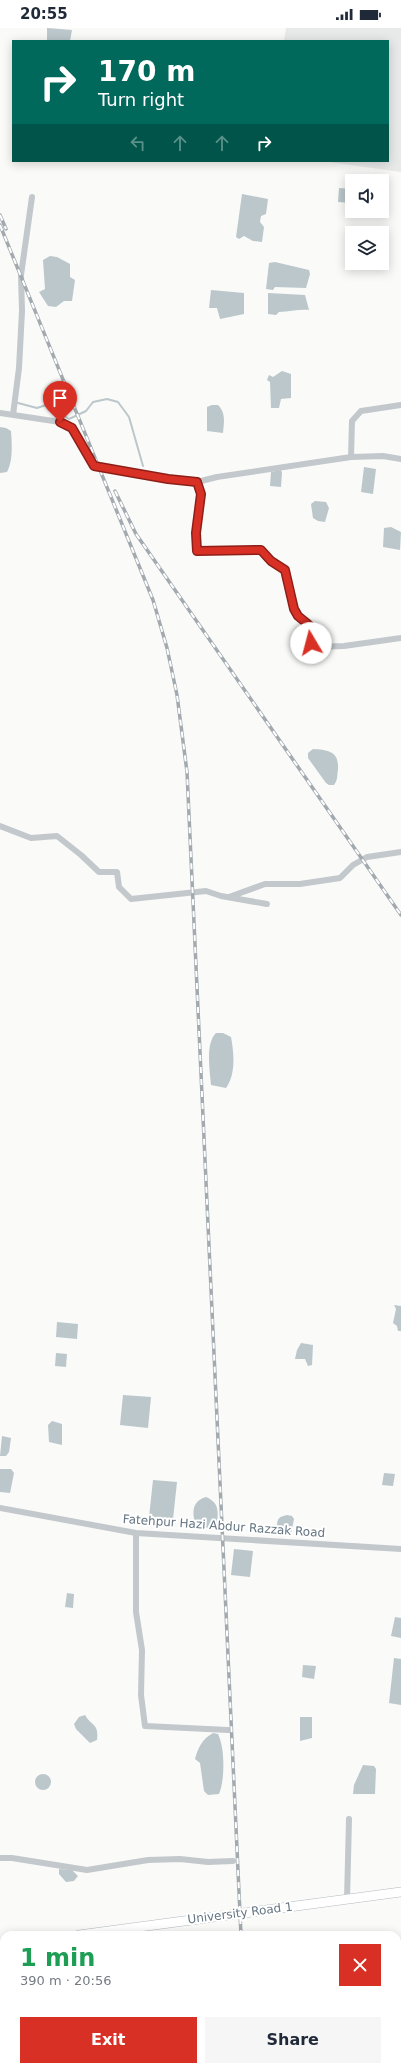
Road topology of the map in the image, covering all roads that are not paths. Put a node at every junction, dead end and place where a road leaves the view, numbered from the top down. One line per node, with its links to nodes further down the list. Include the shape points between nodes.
1 (32, 197): 4 (street, via 20,275 22,311)
2 (401, 405): 5 (street, via 361,412 352,421)
3 (0, 413): 4 (street)
4 (13, 415): 7 (street, via 60,422 72,428 94,466)
5 (351, 458): 6 (street, via 383,456); 7 (street, via 216,477)
6 (401, 459)
7 (197, 482): 8 (street, via 201,494 196,533 197,551 261,550 271,561 285,570 294,609 309,625 311,643 315,647 344,646)
8 (401, 638)
9 (0, 826): 11 (street, via 31,838 57,836 99,872 117,872 119,886 131,899 206,890)
10 (401, 852): 11 (street, via 367,857 353,864 340,878 300,884 265,884)
11 (227, 898): 12 (street)
12 (267, 904)
13 (0, 1508): 14 (street, Fatehpur Hazi Abdur Razzak Road)
14 (136, 1534): 15 (street, Fatehpur Hazi Abdur Razzak Road); 16 (street, via 136,1612 142,1650 141,1695 145,1726)
15 (401, 1549)
16 (228, 1730)
17 (349, 1819): 21 (street)
18 (0, 1858): 19 (street, via 87,1870 148,1860 180,1858 208,1862)
19 (233, 1861)
20 (401, 1892): 21 (main road, University Road 1)
21 (347, 1900): 22 (main road, University Road 1)
22 (111, 1931)

